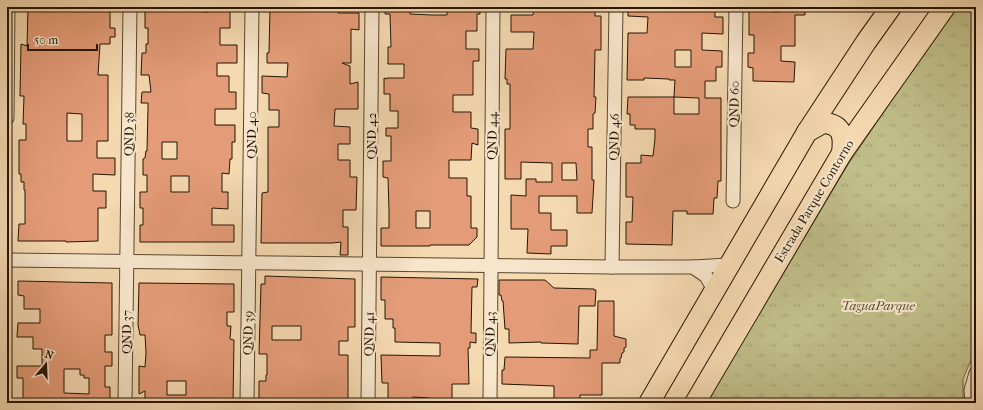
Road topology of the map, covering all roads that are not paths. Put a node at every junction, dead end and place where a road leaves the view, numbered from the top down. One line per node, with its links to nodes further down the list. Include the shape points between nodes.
1 (8, 7): 10 (street)
2 (130, 7): 15 (street, QND 38)
3 (252, 7): 16 (street, QND 40)
4 (372, 7): 17 (street, QND 42)
5 (493, 7): 18 (street, QND 44)
6 (616, 7): 20 (street, QND 46)
7 (736, 7): 13 (street, QND 60)
8 (891, 7): 11 (highway)
9 (945, 7): 12 (highway, Estrada Parque Contorno)
10 (7, 118)
11 (807, 132): 12 (highway, via 823,123 835,126 843,135); 19 (highway)
12 (842, 152): 30 (highway, Estrada Parque Contorno)
13 (732, 201)
14 (7, 260): 15 (street)
15 (126, 262): 16 (street); 25 (street, QND 37)
16 (250, 263): 17 (street); 26 (street, QND 39)
17 (370, 265): 18 (street); 27 (street, QND 41)
18 (491, 265): 20 (street); 28 (street, QND 43)
19 (728, 265): 21 (street); 22 (highway)
20 (612, 267): 21 (street)
21 (693, 267): 22 (street, via 706,276)
22 (714, 290): 24 (highway)
23 (976, 375): 31 (street, via 971,390)
24 (660, 394): 29 (highway)
25 (126, 403)
26 (247, 403)
27 (368, 403)
28 (490, 403)
29 (649, 403)
30 (695, 403)
31 (972, 403)

